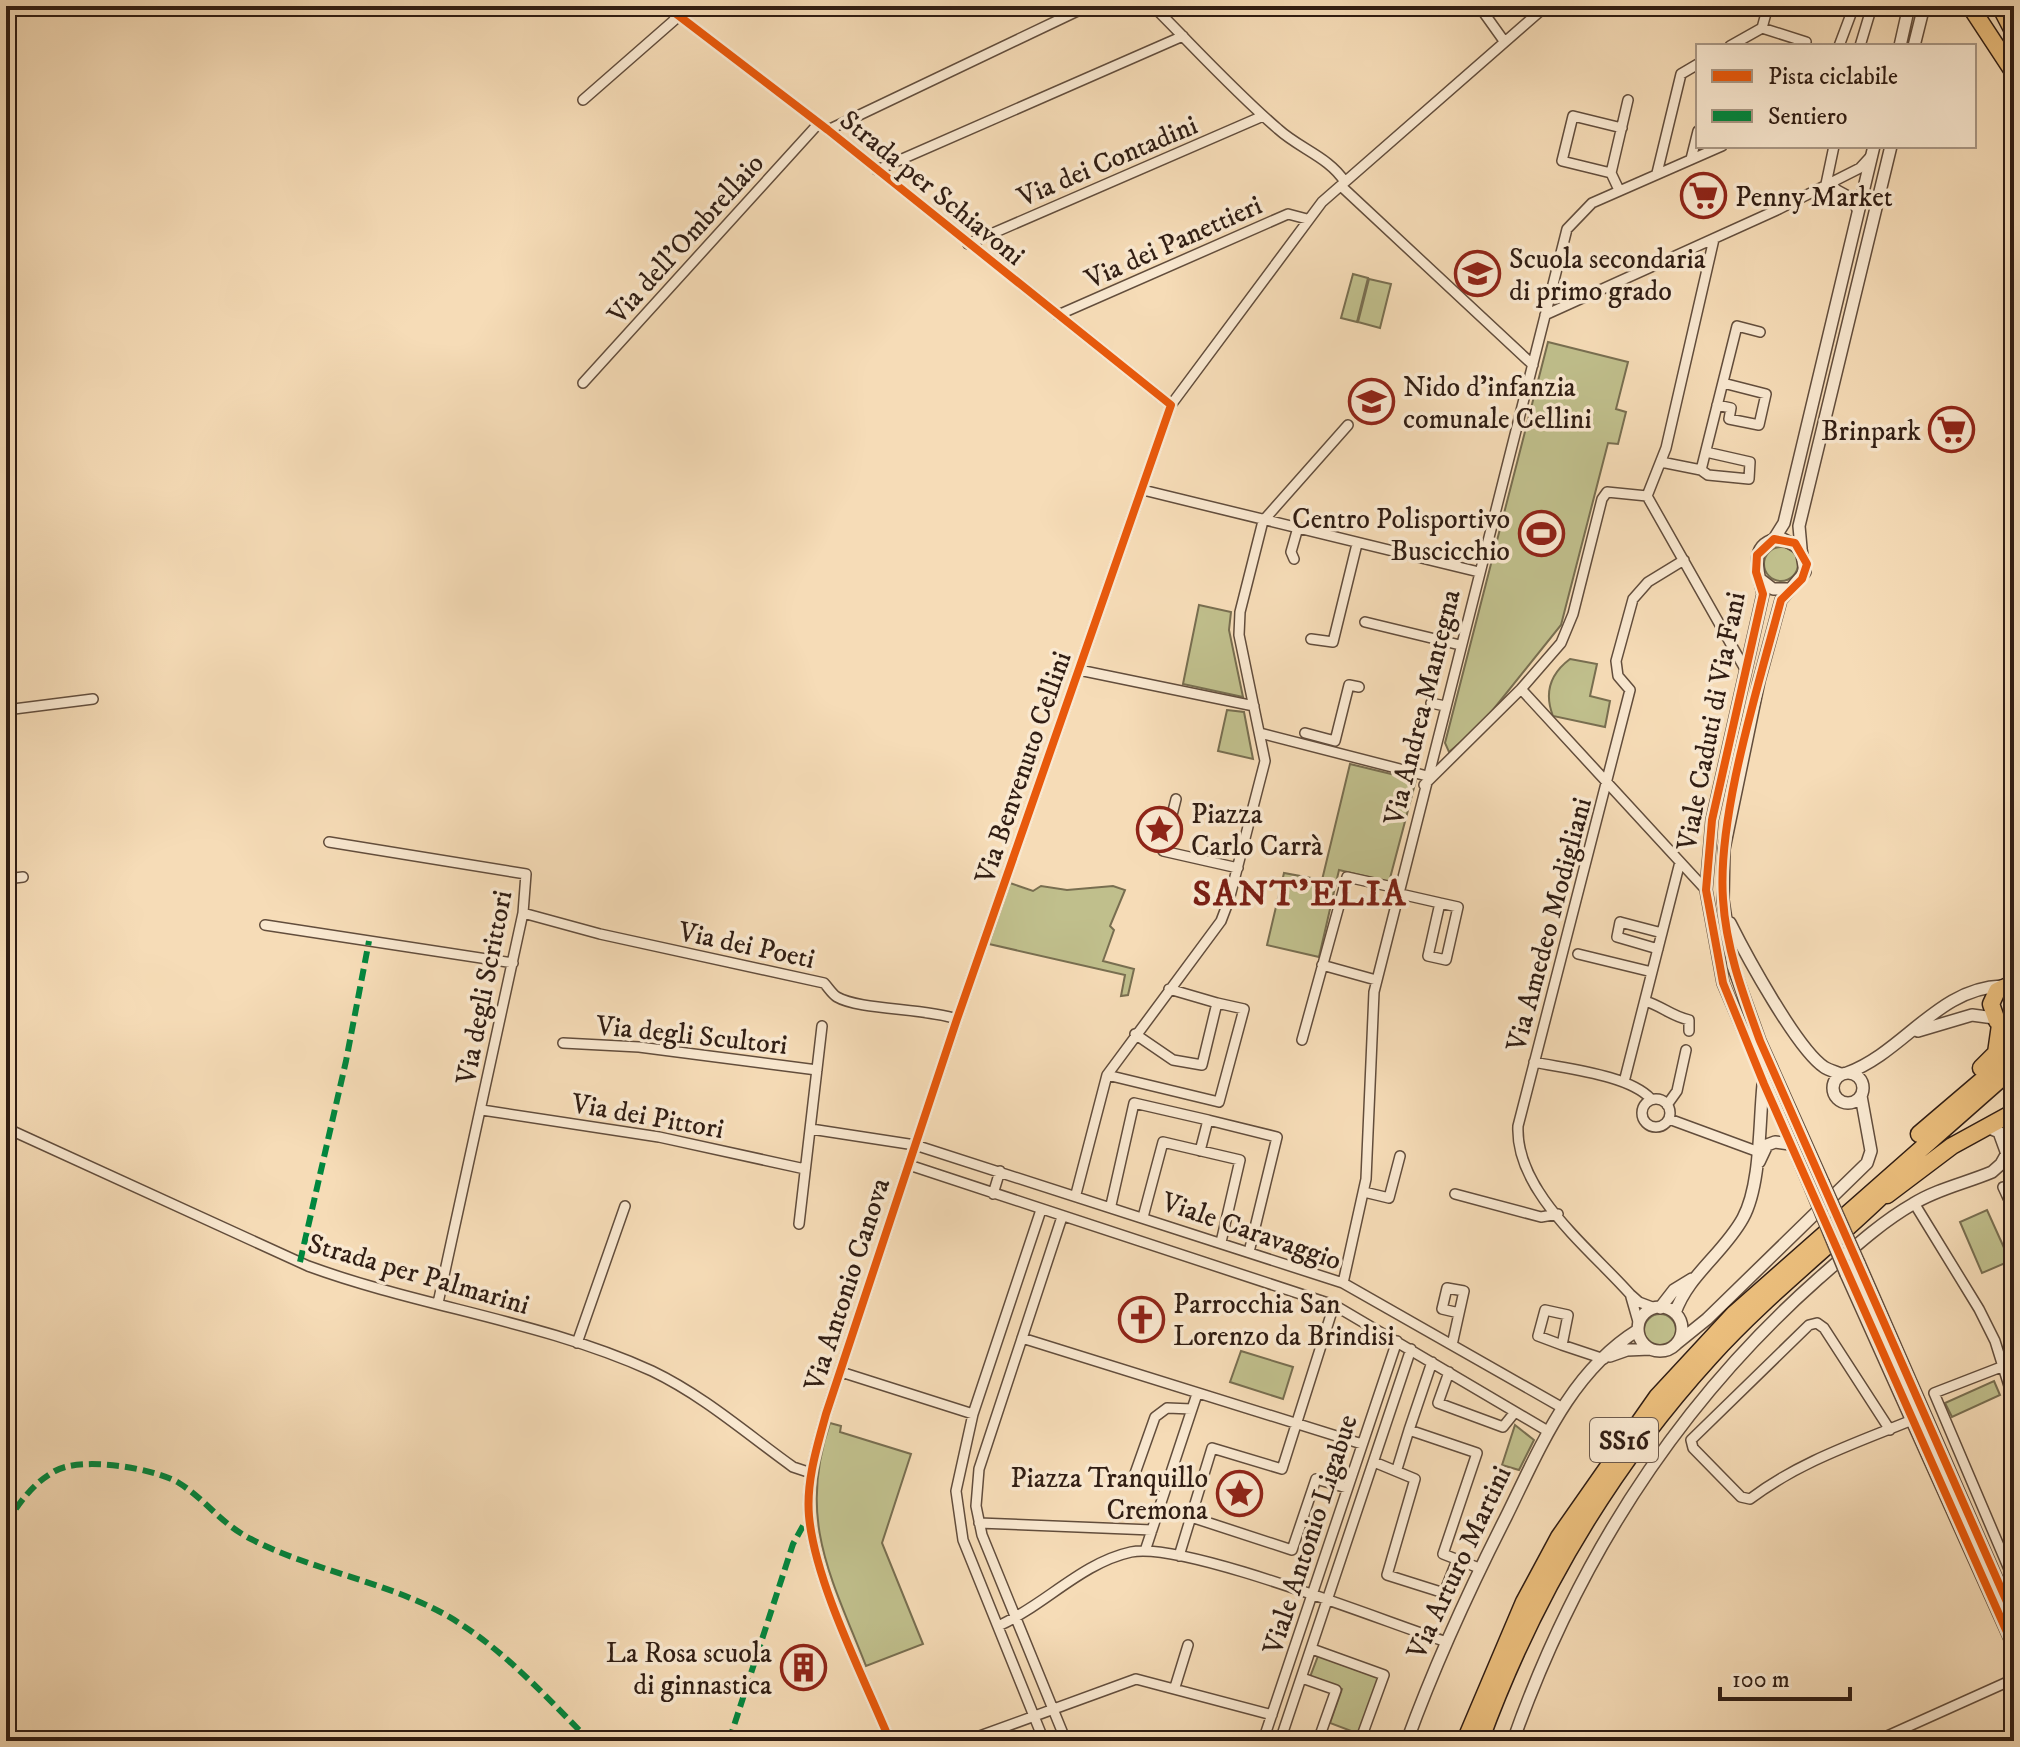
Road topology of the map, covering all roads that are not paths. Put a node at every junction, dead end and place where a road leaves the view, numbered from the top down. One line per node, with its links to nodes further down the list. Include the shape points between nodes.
1 (666, 6): 13 (street, Strada per Schiavoni)
2 (1088, 6): 31 (street)
3 (1153, 6): 16 (street)
4 (1479, 6): 17 (street)
5 (1546, 6): 17 (street, Via Benvenuto Cellini)
6 (1768, 6): 14 (street)
7 (1854, 6): 20 (street)
8 (1872, 6): 21 (street)
9 (1909, 6): 22 (street)
10 (1924, 6): 23 (street)
11 (1970, 6): 25 (highway)
12 (2003, 11): 15 (highway)
13 (679, 16): 26 (street); 29 (street, Strada per Schiavoni)
14 (1762, 28): 18 (street); 19 (street)
15 (2014, 33)
16 (1183, 36): 28 (street); 38 (street)
17 (1504, 41): 41 (street, Via Benvenuto Cellini)
18 (1734, 44)
19 (1806, 44)
20 (1840, 44)
21 (1861, 44)
22 (1900, 44)
23 (1914, 44)
24 (1696, 65): 40 (street, via 1681,74)
25 (2014, 73)
26 (583, 100)
27 (1628, 100): 30 (street)
28 (1263, 116): 41 (street, via 1299,147 1333,164); 47 (street, Via dei Contadini)
29 (819, 123): 31 (street, Strada per Schiavoni); 52 (street, Via dell'Ombrellaio)
30 (1622, 128): 39 (street); 39 (street, via 1573,116 1562,161)
31 (828, 130): 38 (street, Strada per Schiavoni)
32 (1696, 139): 37 (street)
33 (1717, 148): 37 (street, Via Andrea Mantegna)
34 (1834, 148): 42 (street)
35 (1891, 148): 66 (street, Viale Caduti di Via Fani, via 1799,526)
36 (1873, 151): 42 (street, via 1860,168); 44 (street, Viale Caduti di Via Fani)
37 (1691, 159): 40 (street, Via Andrea Mantegna)
38 (877, 170): 47 (street, Strada per Schiavoni)
39 (1611, 173): 43 (street)
40 (1657, 173): 43 (street, Via Andrea Mantegna)
41 (1343, 184): 45 (street, Via Benvenuto Cellini); 51 (street)
42 (1826, 184): 44 (street, via 1850,197); 46 (street)
43 (1619, 190): 49 (street, Via Andrea Mantegna, via 1592,203 1567,229)
44 (1858, 211): 64 (street, Viale Caduti di Via Fani, via 1784,523)
45 (1307, 219): 48 (street, Via dei Panettieri, via 1288,214); 54 (street, Via Benvenuto Cellini)
46 (1714, 239): 49 (street); 58 (street)
47 (968, 244): 48 (street, Strada per Schiavoni)
48 (1058, 315): 54 (street, Strada per Schiavoni)
49 (1545, 315): 51 (street, Via Andrea Mantegna)
50 (1760, 332): 53 (street, via 1737,326)
51 (1533, 365): 69 (street, Via Andrea Mantegna)
52 (583, 383)
53 (1723, 383): 55 (street); 55 (street, via 1766,394 1759,425 1729,419 1731,408)
54 (1171, 405): 60 (street, Via Benvenuto Cellini)
55 (1717, 405): 57 (street)
56 (1348, 425): 62 (street)
57 (1706, 452): 59 (street); 59 (street, via 1750,462 1749,479)
58 (1661, 462): 59 (street); 61 (street)
59 (1701, 470)
60 (1143, 490): 62 (street); 76 (street, Via Benvenuto Cellini)
61 (1647, 496): 68 (street); 78 (street, via 1607,492 1602,499 1561,643)
62 (1263, 521): 63 (street); 81 (street, via 1239,624)
63 (1297, 531): 65 (street); 67 (street)
64 (1774, 539): 66 (street); 70 (street, Viale Caduti di Via Fani, via 1757,555)
65 (1357, 544): 69 (street); 73 (street, via 1333,642)
66 (1801, 548): 71 (street, Viale Caduti di Via Fani, via 1805,572)
67 (1294, 559)
68 (1684, 560): 75 (street); 87 (street, Via Amedeo Modigliani, via 1648,582 1633,599 1616,661 1618,676 1630,690)
69 (1479, 572): 74 (street, Via Andrea Mantegna)
70 (1760, 579): 71 (street, Viale Caduti di Via Fani, via 1773,589); 75 (street, Viale Caduti di Via Fani, via 1763,594)
71 (1790, 589): 97 (street, Viale Caduti di Via Fani, via 1773,627 1731,810 1724,849)
72 (1365, 622): 74 (street)
73 (1311, 639)
74 (1460, 645): 82 (street, Via Andrea Mantegna)
75 (1745, 669): 94 (street, Viale Caduti di Via Fani, via 1712,820)
76 (1079, 670): 81 (street); 111 (street, Via Benvenuto Cellini)
77 (1359, 687): 85 (street, via 1349,685 1335,741)
78 (1521, 689): 86 (street); 87 (street)
79 (93, 699): 83 (street)
80 (1431, 703): 82 (street)
81 (1254, 706): 84 (street)
82 (1445, 706): 86 (street, Via Andrea Mantegna)
83 (6, 710)
84 (1260, 733): 86 (street); 91 (street, via 1265,761)
85 (1305, 733)
86 (1426, 780): 95 (street, Via Andrea Mantegna)
87 (1607, 786): 90 (street); 122 (street, Via Amedeo Modigliani)
88 (1176, 799): 91 (street, via 1163,851)
89 (329, 842): 98 (street, Via degli Scrittori, via 526,874)
90 (1680, 862): 94 (street); 100 (street)
91 (1238, 868): 108 (street, via 1221,921)
92 (23, 877): 93 (street)
93 (6, 879)
94 (1706, 890): 129 (street, Viale Caduti di Via Fani, via 1723,983)
95 (1397, 891): 96 (street); 104 (street, via 1347,877); 106 (street, Via Andrea Mantegna)
96 (1440, 903): 96 (street, via 1428,956 1446,960 1458,907)
97 (1725, 911): 125 (street, via 1747,958 1811,1054 1825,1068); 206 (street, Viale Caduti di Via Fani, bridge, via 1733,966 1760,1041)
98 (523, 913): 103 (street, Via degli Scrittori); 111 (street, Via dei Poeti, via 824,983 836,997 851,1001 936,1011)
99 (265, 925): 103 (street)
100 (1662, 933): 101 (street); 101 (street, via 1620,922 1617,937)
101 (1658, 949): 105 (street)
102 (1578, 954): 105 (street)
103 (513, 963): 134 (street, Via degli Scrittori)
104 (1322, 965): 106 (street); 117 (street)
105 (1652, 972): 109 (street)
106 (1376, 980): 155 (street, Via Andrea Mantegna)
107 (2011, 984): 112 (highway, via 1991,1004); 116 (street, via 1979,987 1939,1007)
108 (1169, 989): 110 (street); 115 (street)
109 (1645, 1001): 114 (street, via 1689,1020); 128 (street)
110 (1217, 1003): 115 (street, via 1202,1065 1173,1060); 126 (street, via 1244,1009 1219,1102)
111 (957, 1019): 145 (street, Via Benvenuto Cellini)
112 (2003, 1024): 116 (street, via 1972,1015); 142 (highway, via 1996,1053)
113 (822, 1026): 124 (street)
114 (1689, 1031)
115 (1135, 1034): 126 (street)
116 (1910, 1034): 121 (street)
117 (1302, 1040)
118 (563, 1043): 124 (street, Via degli Scultori, via 639,1047)
119 (1686, 1050): 133 (street, via 1677,1091)
120 (2014, 1053): 142 (highway)
121 (1877, 1058): 125 (street); 130 (street)
122 (1534, 1062): 128 (street); 165 (street, Via Amedeo Modigliani, via 1518,1126 1518,1148 1529,1177)
123 (2014, 1067): 159 (highway, SS16)
124 (817, 1070): 141 (street)
125 (1844, 1073): 130 (street, via 1857,1076); 132 (street, via 1833,1085)
126 (1107, 1075): 157 (street)
127 (2014, 1080): 159 (highway, SS16)
128 (1624, 1082): 131 (street)
129 (1764, 1084): 144 (street, Viale Caduti di Via Fani); 147 (street)
130 (1862, 1090): 132 (street, via 1850,1103); 138 (street)
131 (1651, 1099): 133 (street); 136 (street, via 1641,1111 1646,1124 1659,1128)
132 (1841, 1101): 138 (street)
133 (1667, 1105): 136 (street)
134 (482, 1110): 151 (street, Via dei Pittori, via 659,1137); 176 (street, Via degli Scrittori)
135 (2014, 1112): 139 (highway)
136 (1669, 1119): 147 (street)
137 (1208, 1120): 146 (street); 161 (street, via 1134,1103); 170 (street, via 1277,1137)
138 (1865, 1127): 181 (street, via 1871,1151 1860,1171)
139 (1987, 1127): 148 (street, via 1999,1132); 159 (highway)
140 (6, 1128): 176 (street, Strada per Palmarini, via 279,1254 349,1281)
141 (811, 1129): 145 (street, Viale Caravaggio); 151 (street)
142 (1919, 1135): 159 (highway)
143 (2014, 1141): 148 (street)
144 (1790, 1144): 153 (street, via 1767,1145); 207 (street, Viale Caduti di Via Fani, bridge)
145 (915, 1145): 150 (street, Via Antonio Canova); 152 (street, Viale Caravaggio)
146 (1200, 1151): 167 (street, via 1163,1142); 169 (street, via 1240,1160)
147 (1756, 1151): 153 (street)
148 (2007, 1155): 160 (street, via 1992,1172)
149 (1400, 1156): 155 (street, via 1389,1198)
150 (909, 1165): 156 (street, Viale Caravaggio); 195 (street, Via Antonio Canova)
151 (805, 1169): 168 (street)
152 (1000, 1171): 156 (street); 157 (street, Viale Caravaggio)
153 (1754, 1182): 173 (street, via 1741,1222)
154 (2003, 1187): 164 (street)
155 (1364, 1192): 174 (street, Via Andrea Mantegna)
156 (993, 1194): 163 (street, Viale Caravaggio)
157 (1076, 1194): 161 (street, Viale Caravaggio)
158 (1455, 1194): 165 (street, via 1541,1217)
159 (1866, 1203): 253 (highway, SS16, via 1724,1324 1626,1437 1559,1537 1524,1602); 254 (highway, SS16, via 1711,1356 1614,1477 1536,1608)
160 (1914, 1203): 194 (street, via 1979,1309); 255 (street, via 1795,1299 1673,1435 1583,1576)
161 (1111, 1205): 167 (street, Viale Caravaggio)
162 (625, 1206): 185 (street)
163 (1041, 1210): 166 (street, Viale Caravaggio); 171 (street)
164 (2014, 1211)
165 (1558, 1214): 175 (street, Via Amedeo Modigliani)
166 (1062, 1217): 172 (street); 177 (street, Viale Caravaggio)
167 (1143, 1217): 169 (street, Viale Caravaggio)
168 (799, 1224)
169 (1221, 1242): 170 (street, Viale Caravaggio)
170 (1249, 1252): 174 (street, Viale Caravaggio)
171 (1026, 1256): 172 (street); 198 (street)
172 (1048, 1262): 183 (street)
173 (1696, 1276): 178 (street); 180 (street)
174 (1343, 1283): 187 (street, Viale Caravaggio)
175 (1630, 1294): 178 (street, Via Amedeo Modigliani); 182 (street, Via Amedeo Modigliani)
176 (438, 1303): 185 (street, Strada per Palmarini)
177 (1334, 1305): 184 (street, Viale Caravaggio); 208 (street)
178 (1658, 1308): 180 (street); 182 (street, via 1645,1314)
179 (1459, 1313): 187 (street)
180 (1677, 1316): 181 (street); 186 (street, via 1682,1332)
181 (1707, 1319): 186 (street)
182 (1639, 1328): 190 (street); 191 (street, Via Arturo Martini)
183 (1022, 1338): 199 (street); 200 (street)
184 (1397, 1341): 189 (street, Viale Caravaggio); 212 (street, Viale Antonio Ligabue)
185 (577, 1343): 215 (street, Strada per Palmarini, via 689,1390 793,1467)
186 (1676, 1344): 190 (street, via 1664,1351)
187 (1452, 1345): 202 (street, Viale Caravaggio)
188 (1562, 1345): 191 (street)
189 (1411, 1349): 192 (street, Viale Caravaggio); 213 (street, Viale Antonio Ligabue)
190 (1650, 1349): 191 (street)
191 (1605, 1358): 202 (street, Via Arturo Martini)
192 (1432, 1362): 196 (street, Viale Caravaggio); 209 (street)
193 (2014, 1362): 194 (street)
194 (2002, 1367): 197 (street); 227 (street, via 1934,1393)
195 (841, 1372): 205 (street); 215 (street, Via Antonio Canova)
196 (1449, 1372): 204 (street, Viale Caravaggio); 204 (street, via 1438,1403 1503,1427)
197 (2011, 1386): 201 (street)
198 (981, 1392): 200 (street); 205 (street)
199 (1197, 1394): 203 (street); 208 (street)
200 (1001, 1398): 219 (street, via 979,1469)
201 (2014, 1402)
202 (1561, 1407): 210 (street, Via Arturo Martini)
203 (1192, 1409): 216 (street); 216 (street, via 1167,1408 1155,1417 1133,1479)
204 (1515, 1412): 210 (street, Viale Caravaggio)
205 (973, 1414): 222 (street, via 956,1491)
206 (1925, 1415): 207 (street); 228 (street, Viale Caduti di Via Fani)
207 (1913, 1420): 211 (street); 236 (street, Viale Caduti di Via Fani)
208 (1296, 1424): 212 (street); 218 (street, via 1282,1469 1212,1448)
209 (1409, 1430): 214 (street); 225 (street, via 1477,1453 1443,1554)
210 (1546, 1430): 226 (street, Via Arturo Martini)
211 (1890, 1430): 211 (street, via 1817,1323 1691,1440 1741,1497 1750,1499 1782,1475)
212 (1362, 1444): 217 (street, Viale Antonio Ligabue)
213 (1374, 1462): 214 (street); 230 (street, Viale Antonio Ligabue)
214 (1397, 1469): 225 (street, via 1415,1479 1387,1575 1444,1593)
215 (811, 1473): 244 (street, Via Antonio Canova, via 809,1515 817,1558)
216 (1166, 1488): 220 (street)
217 (1347, 1488): 218 (street, via 1316,1479 1292,1550); 229 (street, Viale Antonio Ligabue)
218 (1191, 1517): 224 (street)
219 (979, 1523): 220 (street); 221 (street)
220 (1152, 1530): 223 (street)
221 (982, 1535): 222 (street); 231 (street)
222 (963, 1540): 233 (street)
223 (1145, 1551): 224 (street); 231 (street, via 1098,1565)
224 (1179, 1556): 229 (street)
225 (1457, 1560): 226 (street)
226 (1479, 1568): 234 (street, Via Arturo Martini)
227 (2014, 1582): 228 (street)
228 (2002, 1590): 232 (street, Viale Caduti di Via Fani)
229 (1311, 1596): 230 (street); 243 (street, Viale Antonio Ligabue)
230 (1328, 1603): 234 (street); 237 (street, Viale Antonio Ligabue)
231 (1016, 1618): 233 (street); 241 (street)
232 (2014, 1618)
233 (998, 1626): 242 (street)
234 (1447, 1642): 252 (street, Via Arturo Martini)
235 (1188, 1645): 240 (street)
236 (2014, 1648)
237 (1312, 1649): 238 (street, Viale Antonio Ligabue); 251 (street, via 1384,1675)
238 (1302, 1678): 249 (street, Viale Antonio Ligabue); 250 (street, via 1336,1690)
239 (2014, 1679): 256 (street)
240 (1175, 1687): 241 (street, via 1136,1679); 243 (street)
241 (1053, 1710): 242 (street); 247 (street)
242 (1033, 1715): 245 (street); 246 (street)
243 (1272, 1715): 248 (street, Viale Antonio Ligabue)
244 (890, 1741)
245 (966, 1741)
246 (1044, 1741)
247 (1066, 1741)
248 (1263, 1741)
249 (1280, 1741)
250 (1318, 1741)
251 (1360, 1741)
252 (1407, 1741)
253 (1465, 1741)
254 (1480, 1741)
255 (1513, 1741)
256 (1876, 1741)

